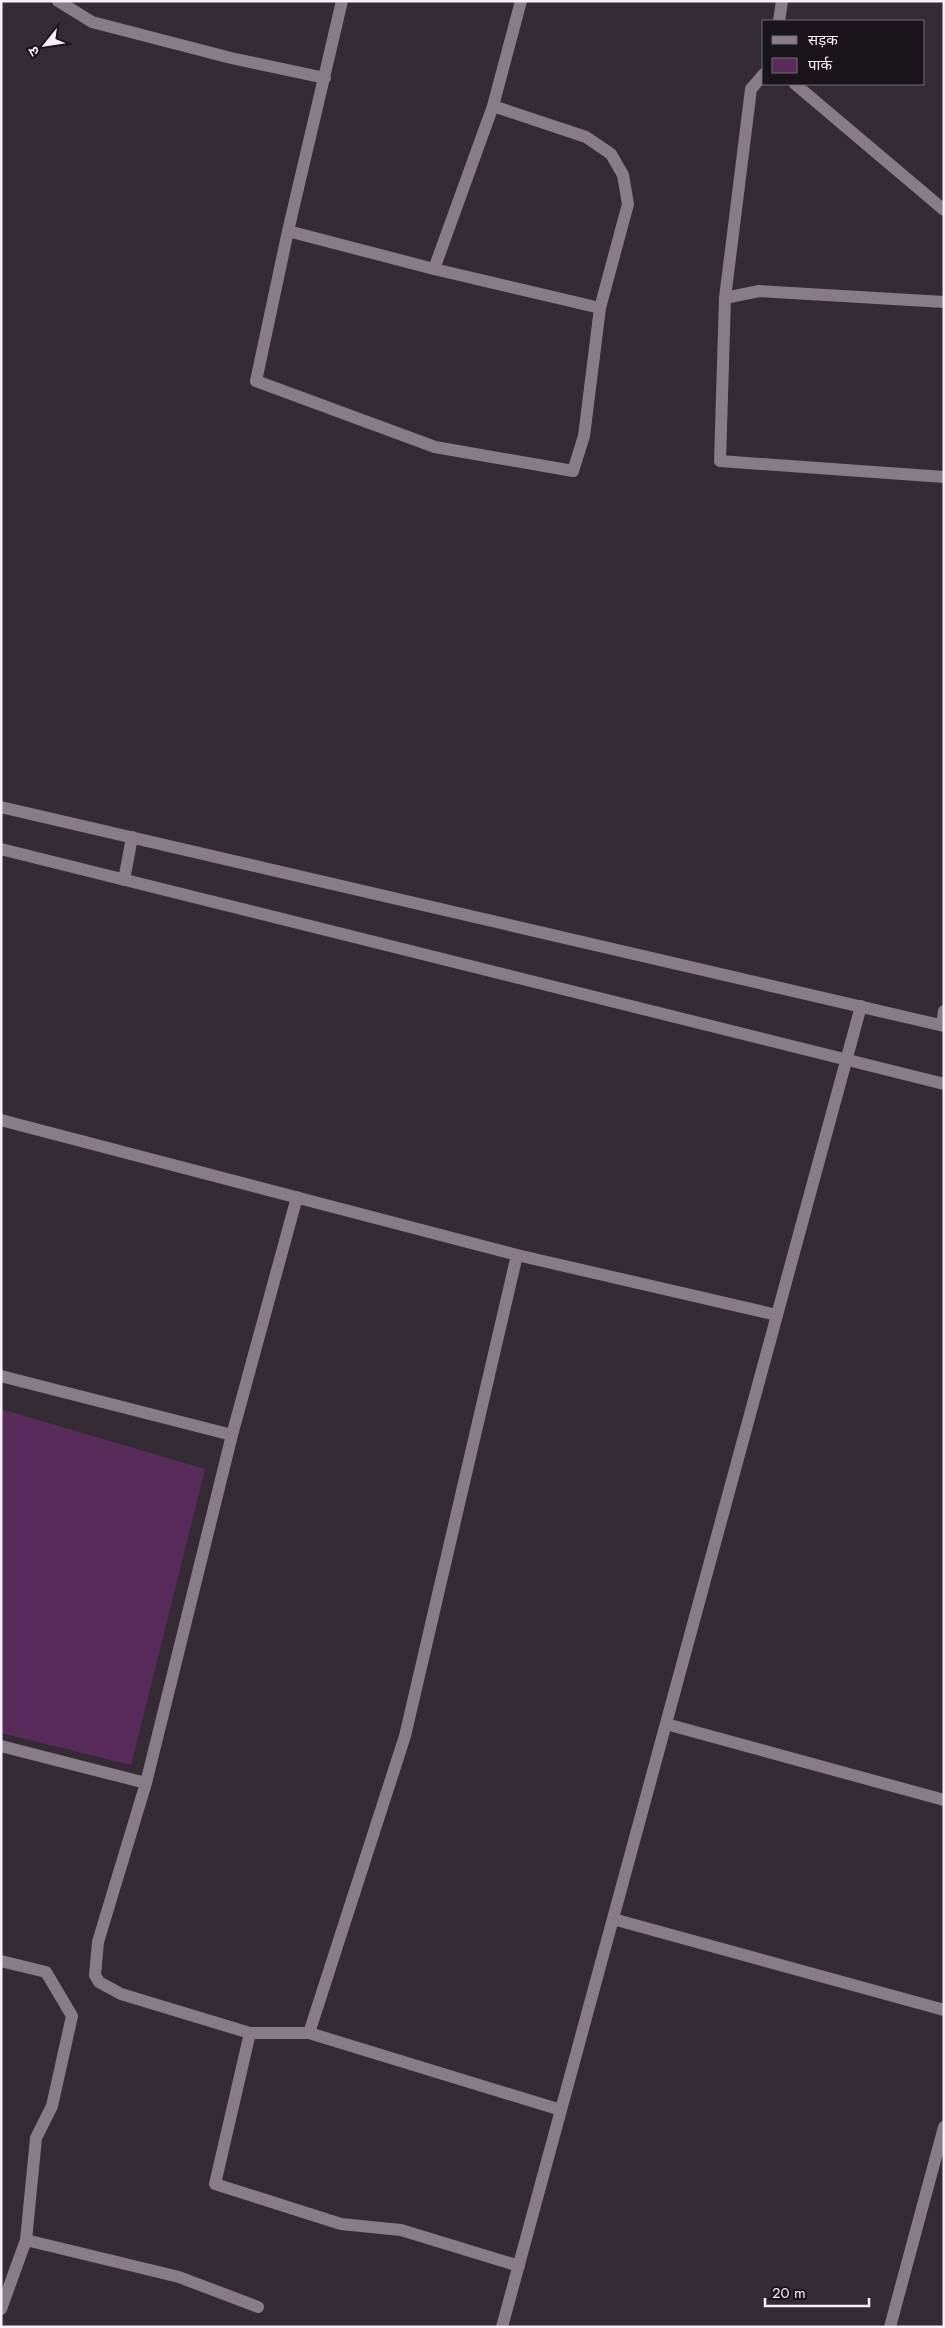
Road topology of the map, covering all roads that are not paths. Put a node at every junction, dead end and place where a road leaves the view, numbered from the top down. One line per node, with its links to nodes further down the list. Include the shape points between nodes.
1 (58, 1): 7 (street, via 92,22 231,58)
2 (342, 1): 7 (street)
3 (521, 1): 9 (street)
4 (782, 1): 5 (street)
5 (779, 20)
6 (762, 76): 13 (street, via 751,89)
7 (325, 78): 11 (street)
8 (796, 85): 10 (street)
9 (493, 106): 12 (street); 15 (street, via 586,137 611,154 623,176 628,204)
10 (944, 210)
11 (288, 231): 12 (street); 15 (street, via 256,381 435,447 573,471 584,436)
12 (434, 269): 15 (street)
13 (726, 298): 14 (street, via 759,291); 16 (street, via 720,461)
14 (944, 302)
15 (600, 308)
16 (944, 477)
17 (1, 807): 18 (street)
18 (132, 837): 20 (street); 21 (street)
19 (1, 849): 20 (street)
20 (124, 880): 24 (street)
21 (861, 1006): 23 (street); 24 (street)
22 (944, 1011): 23 (street)
23 (943, 1025)
24 (846, 1061): 25 (street); 29 (street)
25 (944, 1084)
26 (1, 1120): 27 (street)
27 (297, 1197): 28 (street); 31 (street)
28 (517, 1255): 29 (street); 40 (street, via 405,1736)
29 (777, 1315): 32 (street)
30 (1, 1376): 31 (street)
31 (232, 1435): 34 (street)
32 (666, 1724): 35 (street); 36 (street)
33 (1, 1746): 34 (street)
34 (146, 1783): 39 (street, via 98,1942 95,1975 99,1982 121,1994)
35 (944, 1800)
36 (613, 1919): 38 (street); 41 (street)
37 (1, 1961): 43 (street, via 46,1972 72,2016 52,2106 36,2138)
38 (944, 2010)
39 (250, 2033): 40 (street); 44 (street, via 215,2184 342,2224 401,2230)
40 (309, 2033): 41 (street)
41 (561, 2110): 44 (street)
42 (944, 2127): 48 (street)
43 (26, 2240): 45 (street, via 179,2277); 46 (street)
44 (518, 2266): 47 (street)
45 (258, 2306)
46 (1, 2309)
47 (502, 2327)
48 (890, 2327)

